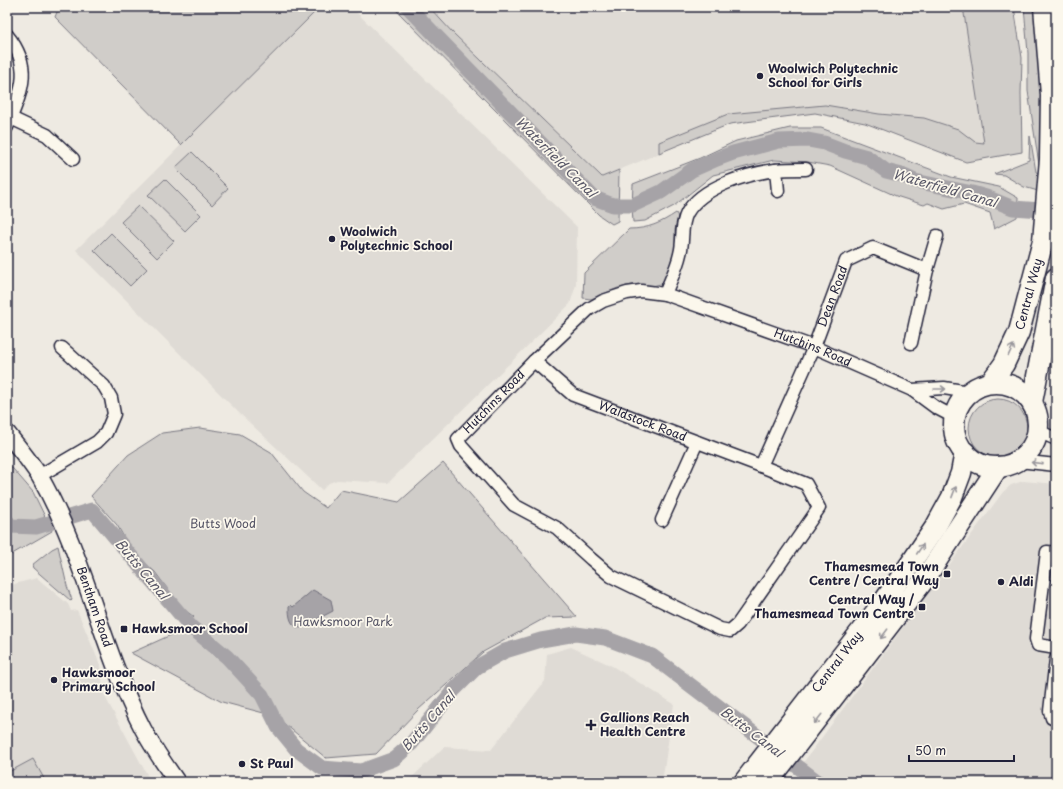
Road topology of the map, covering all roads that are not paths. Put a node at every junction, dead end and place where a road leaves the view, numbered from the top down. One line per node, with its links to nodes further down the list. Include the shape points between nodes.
1 (1044, 7): 16 (main road, Central Way, one-way to 1, via 1004,364 1019,332 1043,241 1050,159 1051,95)
2 (7, 35): 3 (street, via 16,46 23,72 19,98)
3 (9, 122): 4 (street, via 47,135)
4 (73, 159)
5 (806, 169): 6 (street)
6 (776, 170): 7 (street); 11 (street, via 724,184 696,201 687,212 682,226 680,255)
7 (778, 191)
8 (937, 236): 9 (street)
9 (927, 270): 12 (street); 13 (street, Dean Road, via 873,248 846,262)
10 (1056, 278): 19 (main road, Central Way)
11 (665, 294): 13 (street, Hutchins Road); 15 (street, Hutchins Road, via 634,292 603,301 581,316)
12 (911, 343)
13 (814, 347): 17 (street, Hutchins Road); 27 (street)
14 (62, 348): 29 (street, via 104,386 111,398 114,414 106,433 97,442)
15 (534, 361): 23 (street, Waldstock Road, via 572,395); 32 (street, Hutchins Road, via 458,439 461,446 514,505 557,528 611,576)
16 (990, 382): 18 (main road); 19 (main road, via 1005,383 1023,391)
17 (912, 390): 18 (street, Hutchins Road, one-way to 18, via 944,388); 20 (street, Hutchins Road)
18 (969, 392): 20 (main road, via 960,403)
19 (1032, 402): 22 (main road)
20 (954, 417): 24 (main road, via 954,431)
21 (7, 434): 29 (street, Bentham Road)
22 (1047, 435): 25 (main road)
23 (697, 442): 27 (street, Waldstock Road); 30 (street)
24 (965, 452): 28 (main road, via 973,460); 38 (main road, Central Way, one-way to 24, via 882,604 936,526 952,497)
25 (1019, 461): 26 (street, one-way to 25); 28 (main road)
26 (1056, 465)
27 (761, 466): 32 (street, Waldstock Road, via 806,484 819,508 738,624 730,632)
28 (998, 467): 36 (main road, Central Way, one-way to 36, via 924,580)
29 (39, 476): 37 (street, Bentham Road, via 71,542 135,711 155,750)
30 (662, 520)
31 (1056, 553): 33 (street, via 1047,552 1036,639 1038,645)
32 (720, 629)
33 (1056, 648)
34 (1056, 659): 35 (street, via 1050,711 1052,718)
35 (1056, 719)
36 (771, 778)
37 (177, 782)
38 (744, 782)

